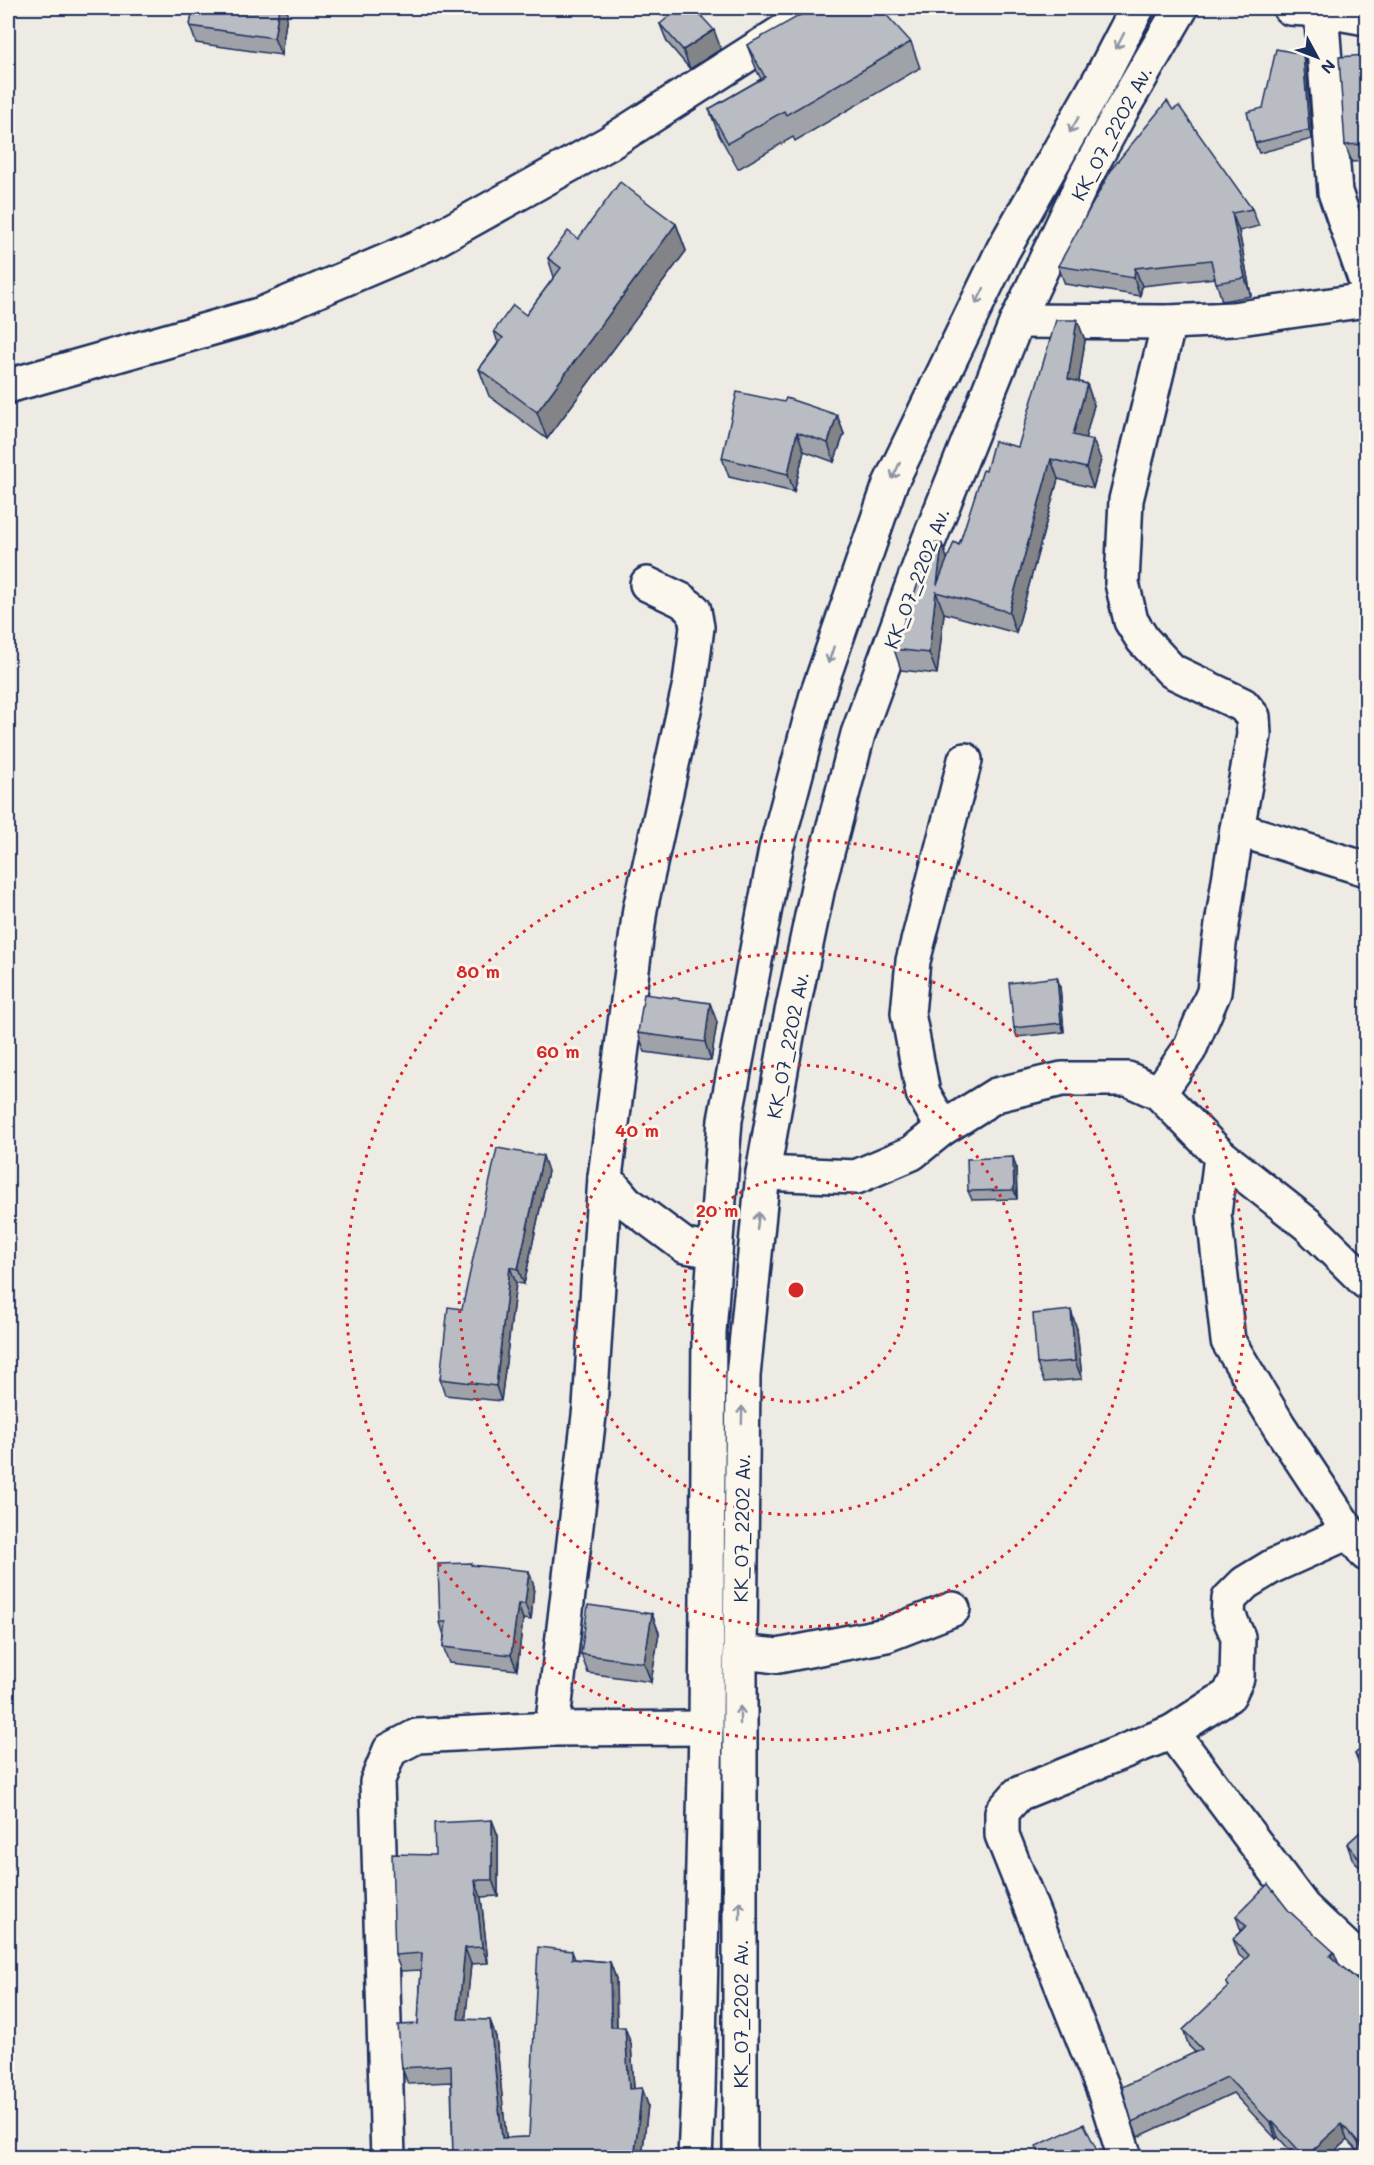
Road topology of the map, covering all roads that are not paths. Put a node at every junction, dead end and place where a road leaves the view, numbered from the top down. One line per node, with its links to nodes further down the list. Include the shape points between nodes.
1 (820, 8): 10 (street, via 609,143 431,242 262,314)
2 (1137, 8): 20 (street, one-way to 20, via 1003,250 940,377 890,484 852,591 816,698 776,849 725,1120)
3 (1177, 8): 8 (street, KK_07_2202 Av., via 1084,179)
4 (1305, 9): 5 (street); 6 (street, via 1335,192)
5 (1366, 18)
6 (1366, 282)
7 (1366, 300): 9 (street, via 1233,319)
8 (1017, 321): 9 (street); 18 (street, KK_07_2202 Av., via 929,540 858,734 818,887)
9 (1168, 322): 13 (street, via 1126,500 1122,583 1131,621 1172,671 1243,705 1253,717 1254,735)
10 (8, 386)
11 (647, 584): 19 (street, via 694,610 697,627 690,683 640,909)
12 (965, 760): 16 (street, via 913,961 908,1013 923,1093)
13 (1237, 829): 14 (street); 15 (street, via 1214,992 1189,1050)
14 (1366, 868)
15 (1159, 1093): 16 (street, via 1128,1079 1062,1079 996,1095); 17 (street)
16 (943, 1128): 18 (street, via 912,1153 856,1177)
17 (1221, 1156): 21 (street, via 1307,1224); 22 (street, via 1214,1215 1228,1341)
18 (763, 1173): 24 (street, KK_07_2202 Av., one-way to 18, via 743,1376)
19 (605, 1178): 20 (street, via 626,1202 684,1246); 26 (street, via 590,1407)
20 (715, 1251): 25 (street, via 709,1332)
21 (1366, 1282)
22 (1358, 1543): 27 (street, via 1273,1566 1245,1583 1229,1599 1228,1614 1238,1637 1237,1678 1229,1695)
23 (953, 1609): 24 (street, via 886,1635 778,1656)
24 (740, 1652): 31 (street, KK_07_2202 Av., one-way to 24)
25 (706, 1728): 26 (street); 30 (street)
26 (552, 1729): 29 (street, via 417,1736 390,1750 377,1782)
27 (1172, 1732): 28 (street, via 1303,1907); 32 (street, via 1018,1794 1002,1812 1002,1835 1104,2091)
28 (1366, 1964)
29 (388, 2157)
30 (695, 2157)
31 (740, 2157)
32 (1125, 2157)

